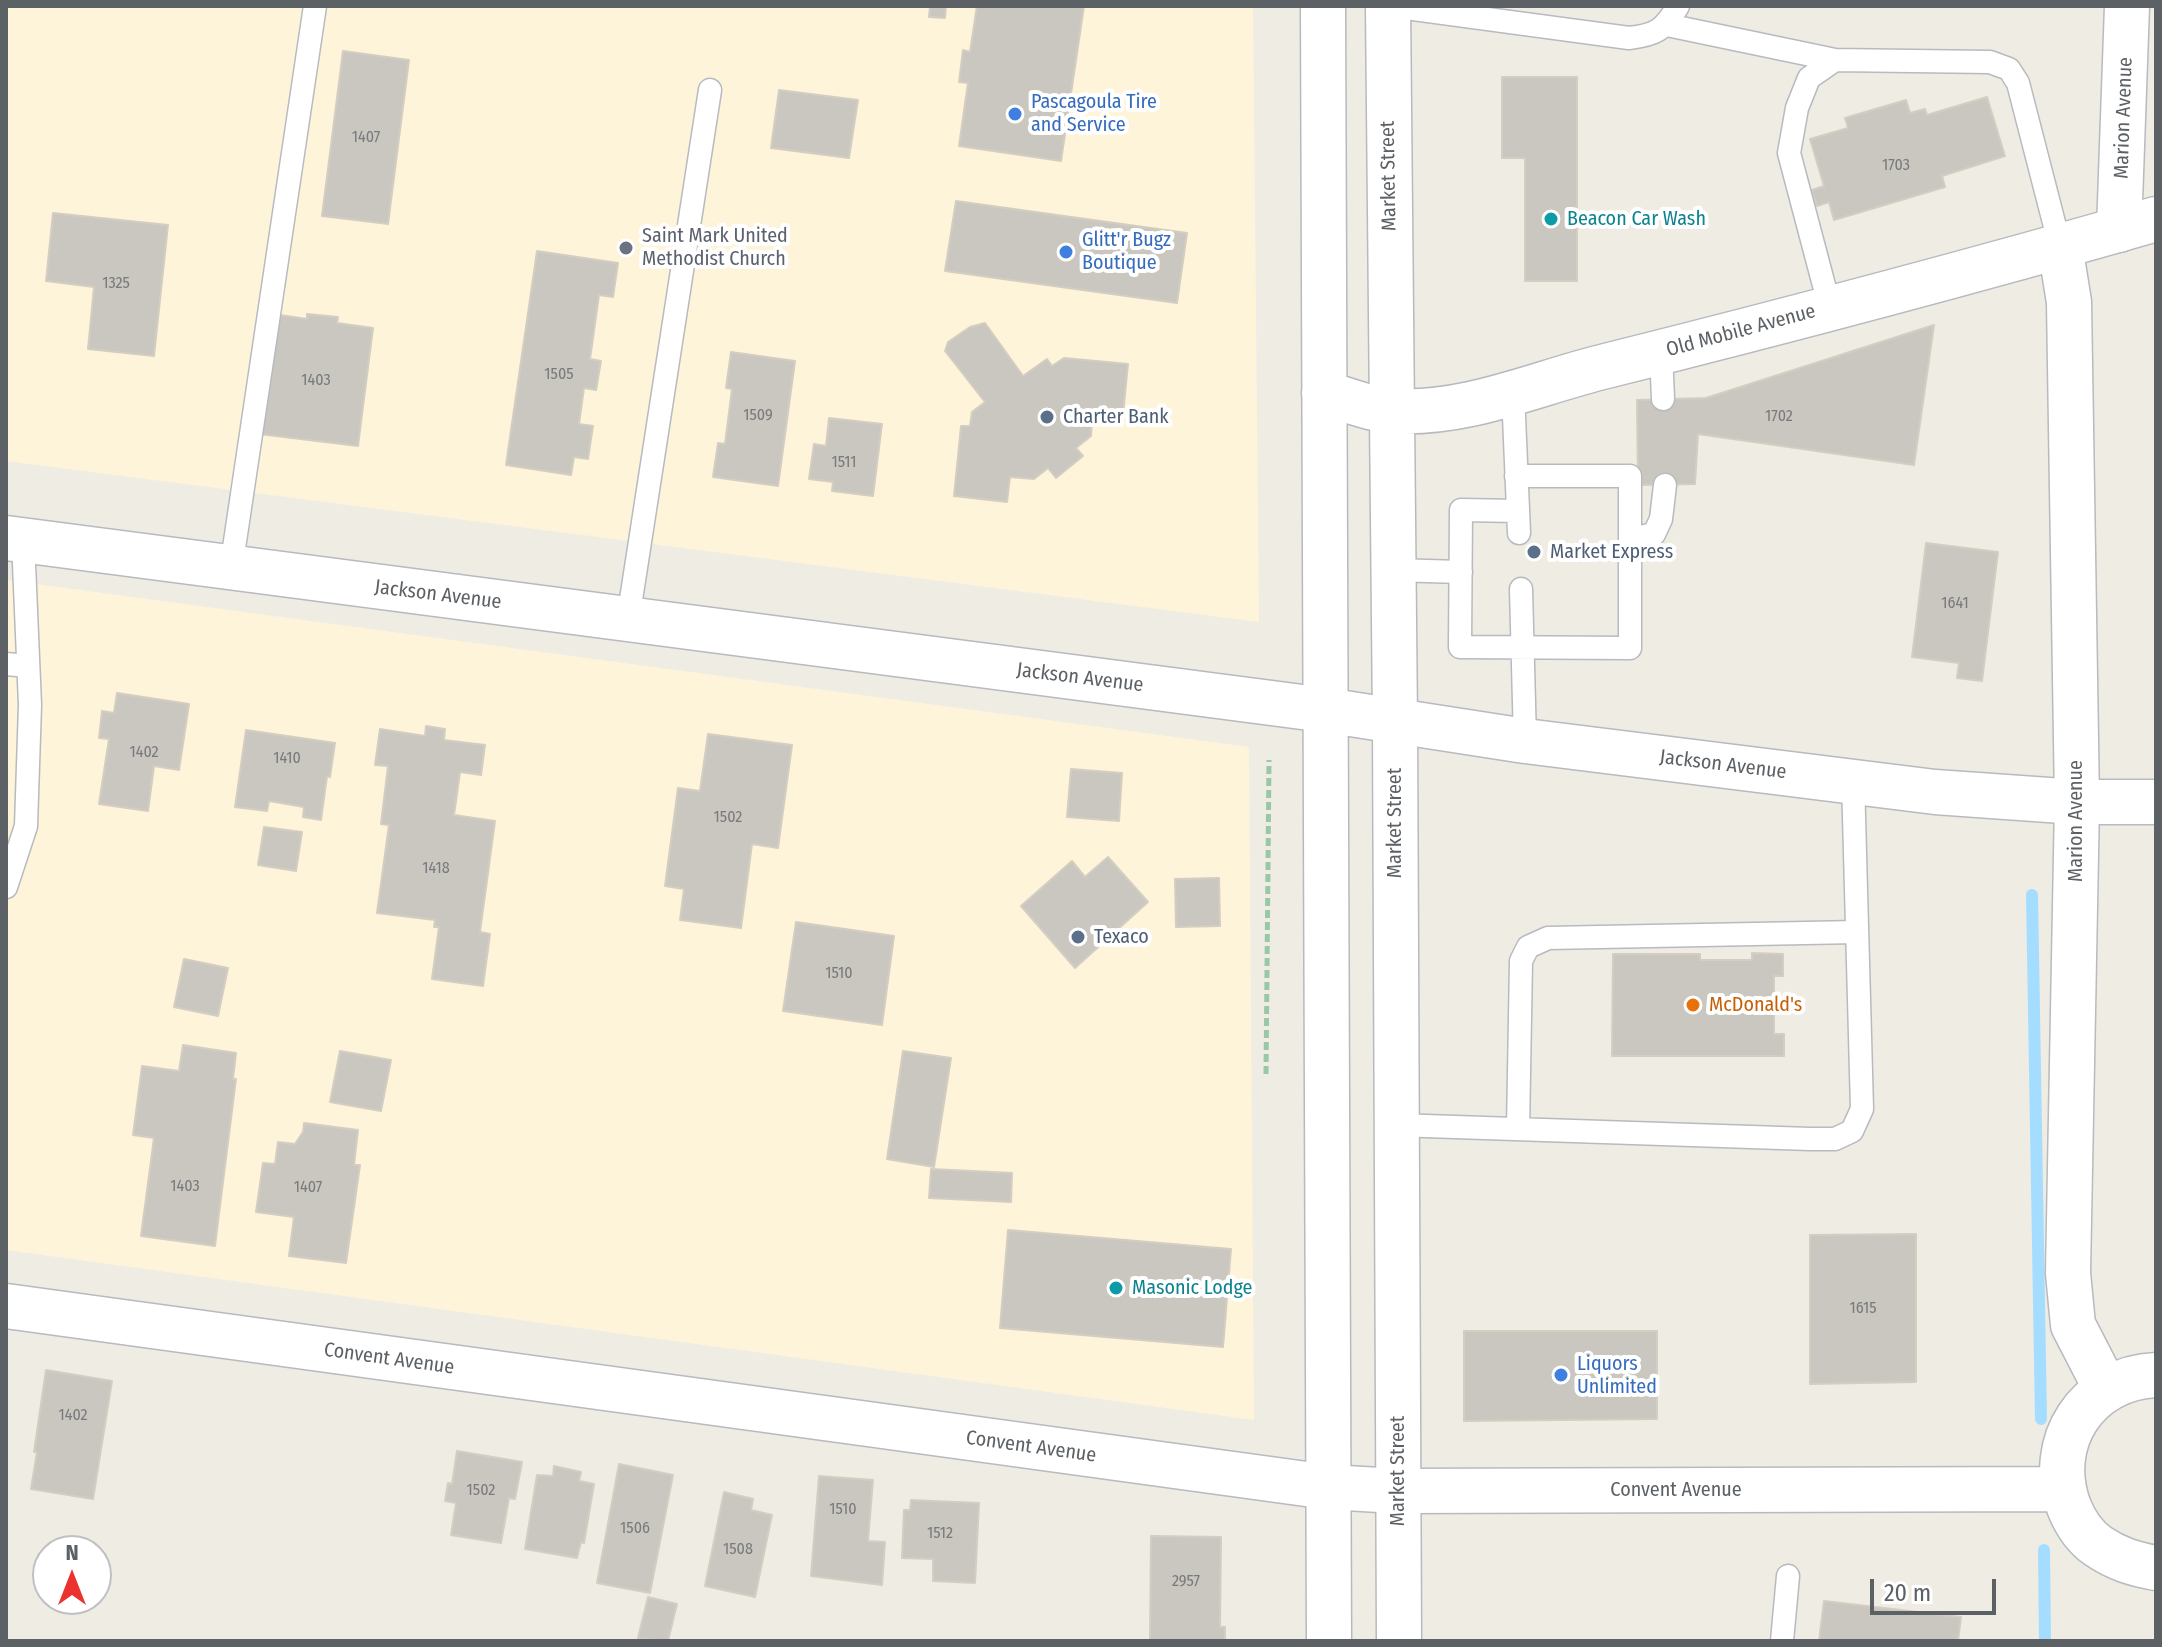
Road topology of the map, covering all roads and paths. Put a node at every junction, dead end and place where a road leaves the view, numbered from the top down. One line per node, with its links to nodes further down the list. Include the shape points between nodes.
1 (315, 6): 20 (lane)
2 (1323, 6): 12 (street)
3 (1390, 6): 5 (lane, via 1629,38 1649,36); 15 (street, Market Street)
4 (2127, 6): 8 (street, Marion Avenue)
5 (1673, 15): 6 (lane)
6 (1835, 60): 9 (lane, via 1990,62 2009,69 2018,83); 10 (lane, via 1809,78 1789,153)
7 (710, 90): 24 (lane)
8 (2138, 224): 9 (street, Old Mobile Avenue)
9 (2060, 246): 10 (street, Old Mobile Avenue); 32 (street, Marion Avenue, via 2069,302)
10 (1830, 308): 11 (street, Old Mobile Avenue)
11 (1661, 352): 13 (street, Old Mobile Avenue); 14 (lane)
12 (1324, 393): 15 (street, Old Mobile Avenue); 27 (street)
13 (1513, 393): 15 (street, Old Mobile Avenue, via 1438,409); 16 (lane)
14 (1663, 399)
15 (1391, 412): 21 (street, Market Street)
16 (1516, 476): 19 (lane, via 1630,476); 22 (lane, via 1518,522 1461,510)
17 (1665, 485): 19 (lane, via 1654,534)
18 (15, 539): 20 (street, Jackson Avenue); 26 (lane)
19 (1630, 539): 25 (lane, via 1630,648)
20 (231, 568): 24 (street, Jackson Avenue)
21 (1393, 570): 22 (lane); 28 (street, Market Street)
22 (1461, 572): 25 (lane, via 1460,647)
23 (1521, 589): 25 (lane)
24 (628, 619): 27 (street, Jackson Avenue)
25 (1522, 648): 29 (lane)
26 (17, 665): 34 (lane, via 30,705 26,826)
27 (1325, 710): 28 (street, Jackson Avenue); 42 (street)
28 (1395, 722): 29 (street, Jackson Avenue); 37 (street, Market Street)
29 (1525, 741): 31 (street, Jackson Avenue)
30 (1269, 760): 36 (path)
31 (1853, 780): 32 (street, Jackson Avenue); 35 (lane)
32 (2077, 802): 33 (street, Jackson Avenue); 41 (street, Marion Avenue, via 2068,1273 2073,1325)
33 (2156, 802)
34 (6, 887)
35 (1857, 932): 38 (lane, via 1548,938 1528,947 1521,961); 38 (lane, via 1862,1109 1852,1131 1835,1139 1810,1139)
36 (1266, 1074)
37 (1396, 1125): 38 (lane); 44 (street, Market Street)
38 (1518, 1129)
39 (6, 1306): 42 (street, Convent Avenue)
40 (2156, 1375): 41 (street, via 2136,1376)
41 (2106, 1389): 43 (street, via 2084,1408 2069,1433 2061,1461)
42 (1328, 1487): 44 (street, Convent Avenue); 47 (street)
43 (2063, 1489): 44 (street, Convent Avenue); 45 (street, via 2074,1520 2095,1545 2124,1562)
44 (1397, 1491): 48 (street, Market Street)
45 (2156, 1568)
46 (1788, 1576): 49 (lane)
47 (1329, 1641)
48 (1399, 1641)
49 (1782, 1641)

